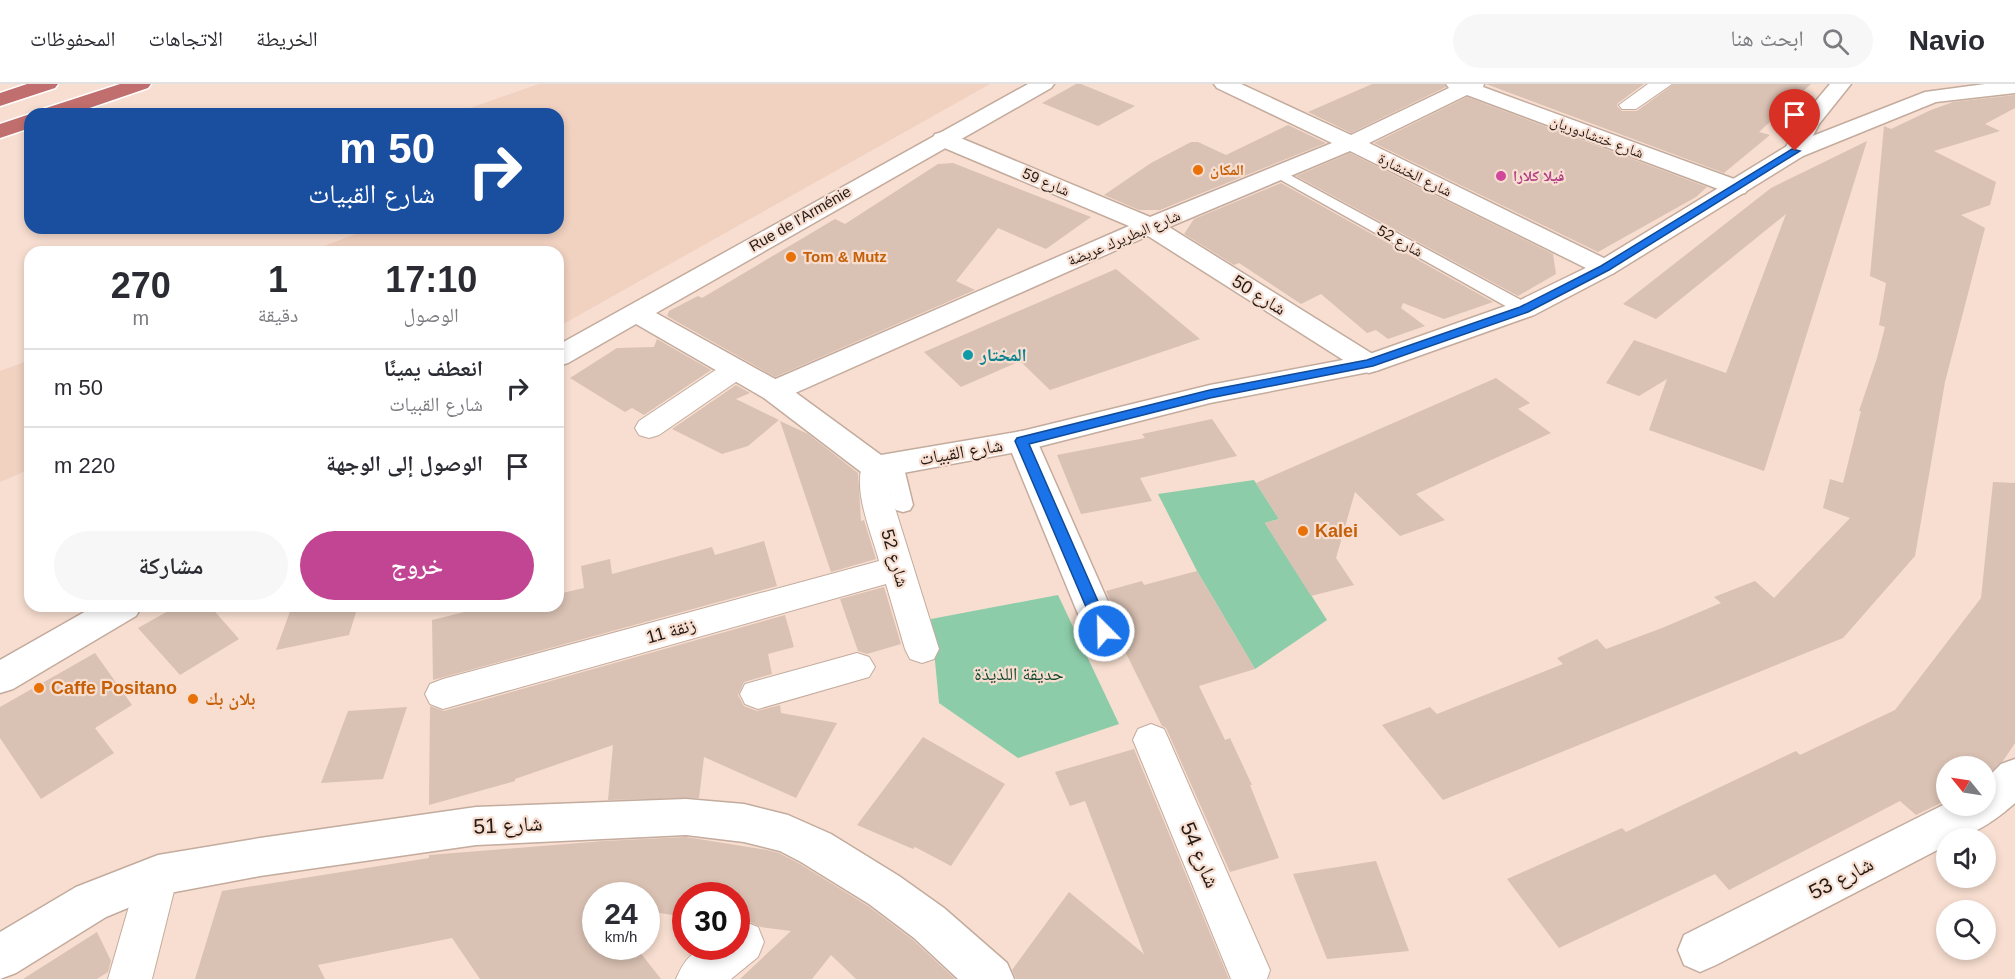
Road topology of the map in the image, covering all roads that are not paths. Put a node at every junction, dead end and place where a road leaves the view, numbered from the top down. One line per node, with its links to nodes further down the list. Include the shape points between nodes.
1 (48, 84): 9 (highway)
2 (141, 84): 11 (highway)
3 (1044, 84): 14 (street, Rue de l'Arménie)
4 (1224, 84): 15 (street, شارع الخنشارة)
5 (1662, 84): 10 (street)
6 (1841, 84): 16 (street, via 1809,122)
7 (1465, 85): 15 (street, شارع البطريرك عريضة); 18 (street, شارع ختشادوريان)
8 (2015, 87): 16 (street, شارع القبيات, via 1932,96)
9 (0, 100)
10 (1629, 105)
11 (69, 108)
12 (24, 123): 13 (highway)
13 (0, 131)
14 (943, 139): 19 (street, شارع 59); 22 (street, Rue de l'Arménie)
15 (1351, 143): 17 (street, شارع البطريرك عريضة); 20 (street, شارع الخنشارة)
16 (1795, 151): 18 (street, شارع القبيات)
17 (1277, 172): 19 (street, شارع البطريرك عريضة); 21 (lane, شارع 52)
18 (1737, 188): 20 (street, شارع القبيات)
19 (1150, 226): 24 (street, شارع 50); 26 (street, شارع البطريرك عريضة)
20 (1605, 268): 21 (street, شارع القبيات)
21 (1524, 309): 24 (street, شارع القبيات)
22 (637, 313): 23 (street, Rue de l'Arménie); 25 (street)
23 (564, 354)
24 (1369, 363): 28 (street, شارع القبيات, via 1210,394)
25 (736, 369): 26 (street); 27 (street)
26 (774, 391): 29 (street)
27 (649, 428)
28 (1022, 441): 29 (street, شارع القبيات); 33 (street)
29 (884, 465): 30 (lane); 31 (street, شارع 52, via 875,492)
30 (903, 505)
31 (898, 568): 34 (street, شارع 52); 37 (street, زنقة 11)
32 (114, 612): 36 (street)
33 (1104, 631)
34 (922, 649)
35 (857, 667): 38 (street)
36 (0, 678)
37 (443, 694)
38 (758, 694)
39 (1151, 740): 47 (street, شارع 54)
40 (2015, 776): 41 (street)
41 (1996, 795)
42 (1962, 816): 44 (street, شارع 53)
43 (158, 875): 45 (street, شارع 51, via 91,902); 48 (street); 50 (street, شارع 51, via 476,825 686,817 744,823 788,834 884,890 952,942)
44 (1700, 950)
45 (0, 957)
46 (721, 960): 49 (street)
47 (1249, 970)
48 (130, 979)
49 (698, 979)
50 (991, 979)

